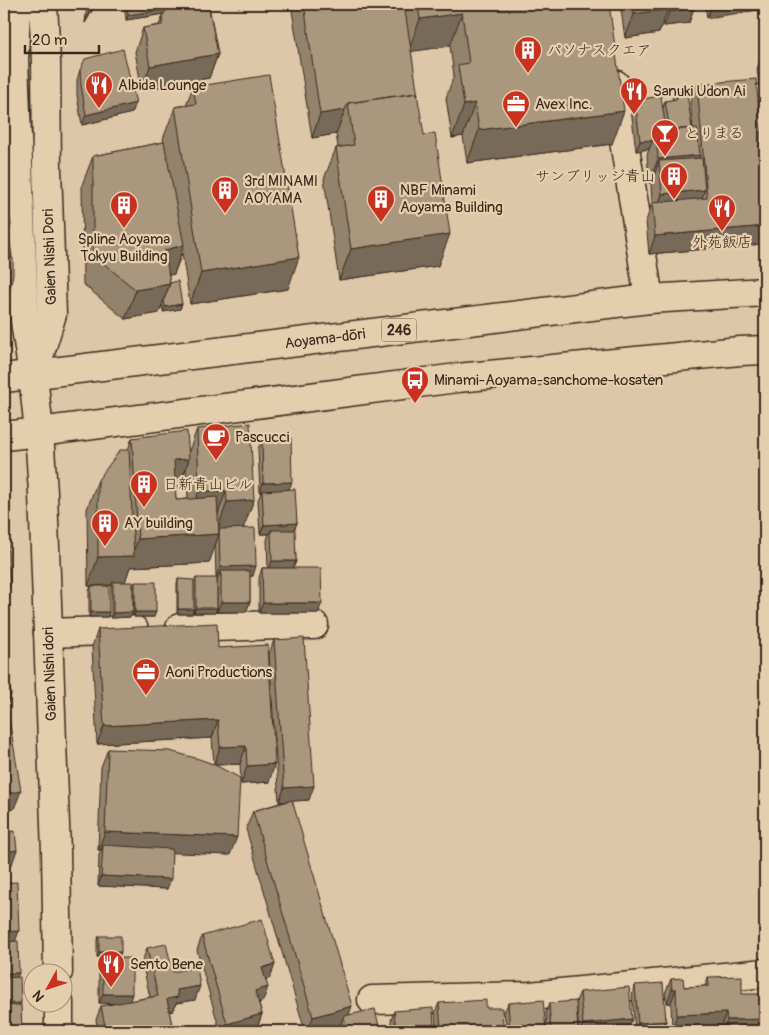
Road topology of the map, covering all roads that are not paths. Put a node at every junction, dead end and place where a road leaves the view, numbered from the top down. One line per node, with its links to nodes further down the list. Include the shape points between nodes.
1 (16, 4): 4 (main road, Gaien Nishi Dori)
2 (43, 4): 8 (main road, Gaien Nishi Dori, via 52,314)
3 (611, 58): 6 (main road)
4 (10, 128): 8 (main road, Gaien Nishi Dori, via 24,315)
5 (765, 292): 6 (main road, Aoyama-dōri / 246)
6 (649, 299): 8 (main road, Aoyama-dōri / 246)
7 (765, 350): 10 (main road, via 457,378)
8 (33, 375): 9 (main road, Aoyama-dōri / 246); 10 (main road, Gaien Nishi dori)
9 (4, 378)
10 (39, 432): 11 (main road); 13 (main road, Gaien Nishi dori)
11 (4, 436)
12 (314, 625): 13 (main road)
13 (48, 632): 14 (main road, Gaien Nishi dori)
14 (58, 962)
15 (765, 973): 16 (main road, via 530,996)
16 (372, 1000)
17 (59, 1012): 18 (main road)
18 (59, 1031)

